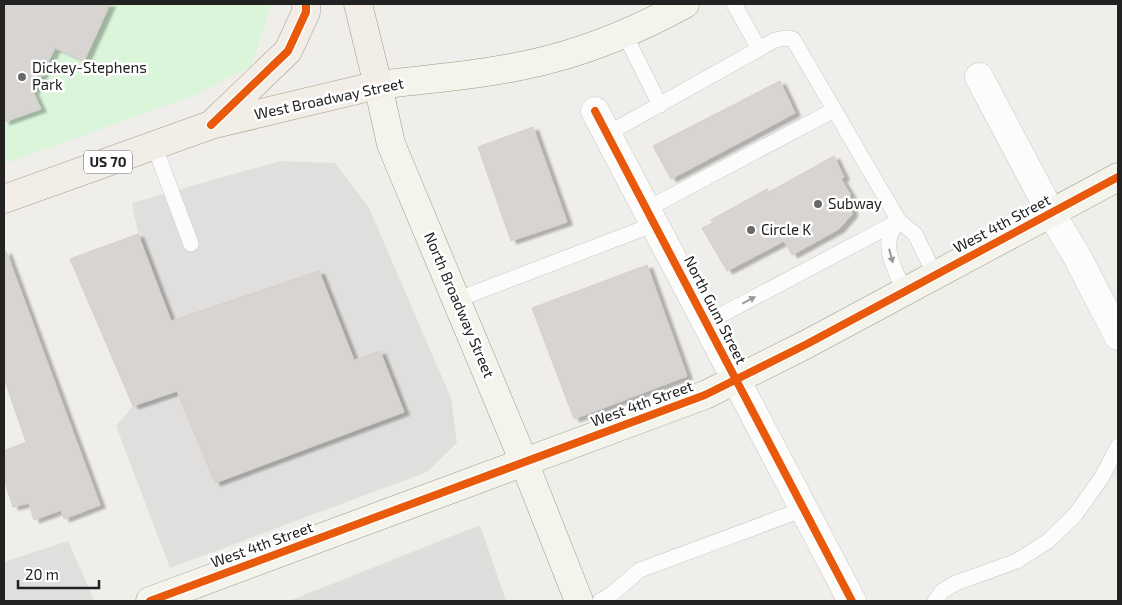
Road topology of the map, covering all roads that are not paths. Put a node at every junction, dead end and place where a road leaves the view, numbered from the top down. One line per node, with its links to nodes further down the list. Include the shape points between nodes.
1 (306, 4): 12 (main road, US 70, via 306,12 288,51)
2 (358, 4): 8 (main road, North Broadway Street)
3 (685, 4): 5 (street, West Broadway Street)
4 (734, 4): 6 (lane)
5 (624, 33): 8 (street, West Broadway Street, via 593,46 525,65); 9 (lane)
6 (759, 50): 9 (lane); 10 (lane, via 775,40 793,39)
7 (979, 78): 16 (street)
8 (378, 85): 12 (main road, West Broadway Street / US 70); 22 (street, North Broadway Street, via 391,144)
9 (660, 105): 11 (lane)
10 (834, 110): 17 (lane); 18 (lane)
11 (601, 122): 17 (street, North Gum Street)
12 (211, 125): 13 (main road, West Broadway Street / US 70)
13 (154, 145): 15 (main road, West Broadway Street / US 70); 19 (lane)
14 (1118, 177): 16 (street, West 4th Street)
15 (4, 199)
16 (1052, 213): 20 (street, West 4th Street); 24 (street)
17 (651, 216): 22 (lane); 23 (street, North Gum Street)
18 (899, 221): 20 (lane, via 915,234); 21 (lane, one-way to 21, via 891,230 889,251); 23 (lane, one-way to 18)
19 (191, 244)
20 (935, 275): 21 (street, West 4th Street)
21 (905, 292): 25 (street, West 4th Street)
22 (456, 300): 27 (street, North Broadway Street)
23 (706, 323): 25 (street, North Gum Street)
24 (1117, 334)
25 (736, 380): 27 (street, West 4th Street, via 705,395); 28 (street, North Gum Street)
26 (1118, 446): 33 (lane, via 1102,477 1075,515 1048,541 1017,561 956,583 942,591)
27 (524, 462): 29 (street, West 4th Street); 30 (street, North Broadway Street)
28 (804, 509): 31 (lane, via 640,570); 32 (street, North Gum Street)
29 (150, 601)
30 (579, 601)
31 (600, 601)
32 (852, 601)
33 (935, 601)

